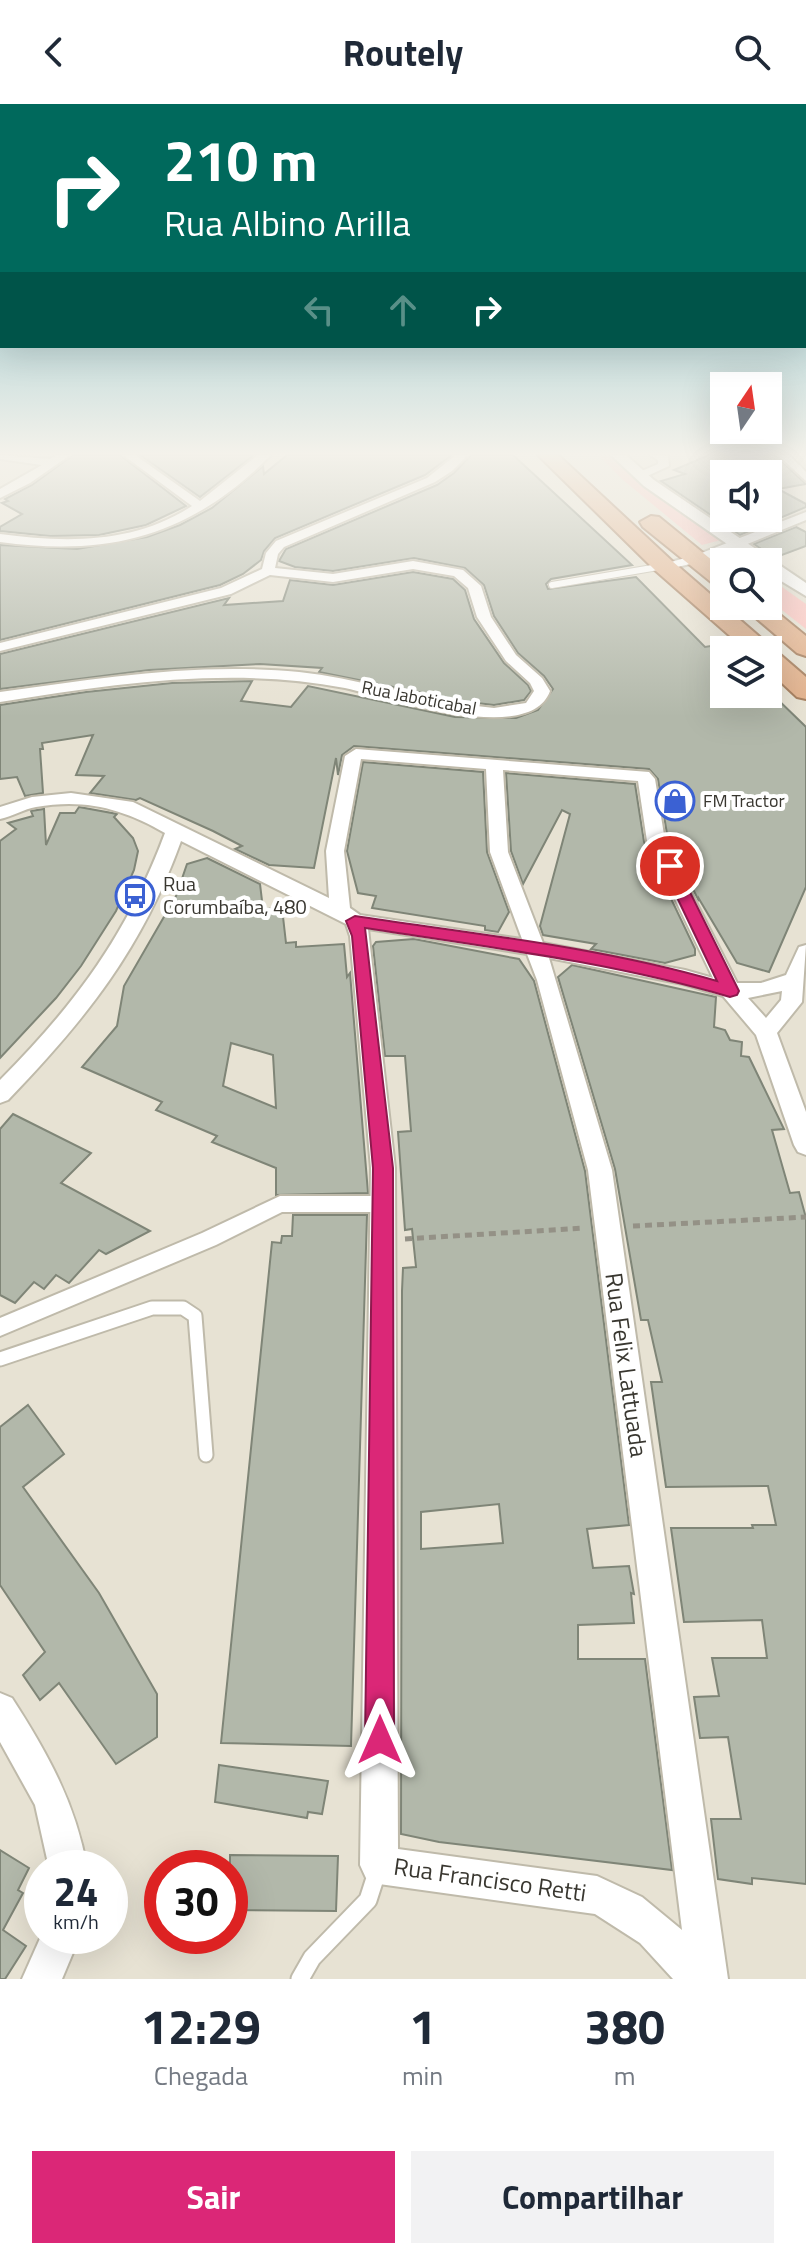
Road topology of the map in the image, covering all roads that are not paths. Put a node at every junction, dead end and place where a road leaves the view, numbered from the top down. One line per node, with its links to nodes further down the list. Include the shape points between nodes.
1 (284, 542): 10 (street, via 272,553)
2 (639, 542): 8 (highway)
3 (676, 542): 7 (highway)
4 (734, 542): 7 (street)
5 (735, 542): 6 (street)
6 (743, 548)
7 (696, 559): 8 (street); 9 (highway)
8 (664, 566): 12 (lane); 15 (highway)
9 (710, 570)
10 (268, 571): 16 (street, via 226,591); 20 (street, Rua Jaboticabal, via 333,578 413,565 458,573 474,586 484,617 511,658 537,681 539,699 515,710 469,709 331,681 233,671 152,676)
11 (782, 575): 13 (street)
12 (552, 585)
13 (806, 591)
14 (771, 620): 17 (highway)
15 (745, 636)
16 (0, 647)
17 (806, 648)
18 (782, 669): 19 (highway)
19 (806, 691)
20 (0, 697)
21 (494, 763): 24 (street, Rua Francisco Retti, via 353,756 335,851); 25 (street, Rua Felix Lattuada, via 499,852); 28 (street, via 646,779 656,841)
22 (0, 814): 23 (street, via 33,802 92,801 141,812)
23 (175, 831): 24 (street); 30 (street, via 161,872 104,973 70,1020)
24 (347, 916): 25 (street); 32 (street, Rua Francisco Retti, via 360,936)
25 (535, 948): 28 (street); 43 (street, Rua Felix Lattuada, via 600,1170)
26 (806, 952): 27 (street)
27 (794, 980): 28 (street, via 762,990); 29 (street, via 791,1002)
28 (730, 991): 29 (street)
29 (766, 1032): 31 (street)
30 (0, 1094)
31 (806, 1145)
32 (384, 1204): 33 (street, via 280,1204); 38 (street, Rua Francisco Retti)
33 (0, 1327)
34 (0, 1359): 35 (lane, via 152,1308 183,1308 195,1316)
35 (206, 1455)
36 (0, 1710): 37 (street, via 41,1775 63,1829)
37 (66, 1850)
38 (379, 1865): 41 (lane, via 368,1900 312,1958); 42 (street, Rua Francisco Retti, via 597,1895 630,1909 668,1940)
39 (53, 1954): 40 (street)
40 (42, 1979)
41 (300, 1979)
42 (697, 1979)
43 (708, 1979)

